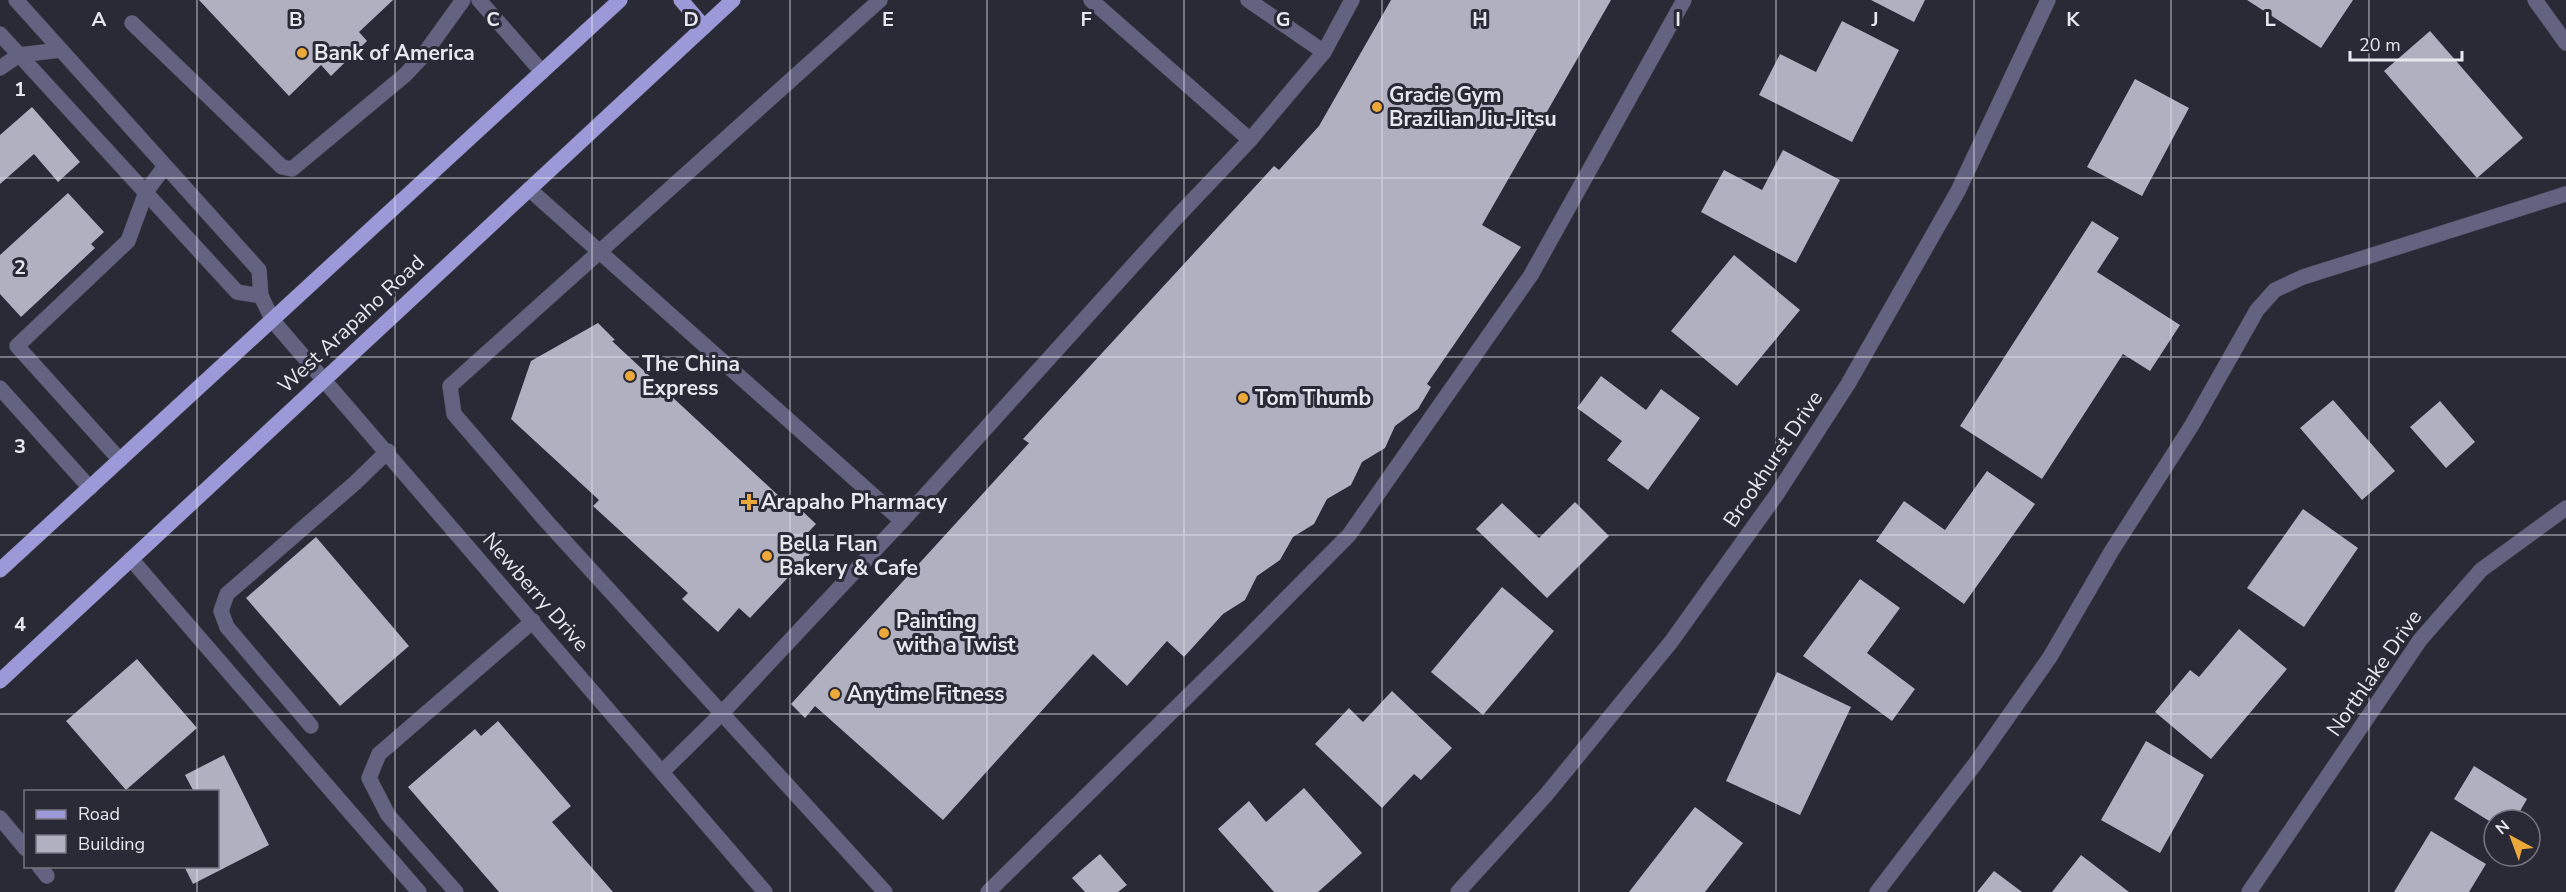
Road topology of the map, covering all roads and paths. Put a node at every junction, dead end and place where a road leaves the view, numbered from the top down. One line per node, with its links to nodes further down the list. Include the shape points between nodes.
1 (16, 0): 18 (street, Newberry Drive)
2 (463, 0): 14 (street, via 405,75 292,169 282,167)
3 (479, 0): 22 (street)
4 (620, 0): 22 (main road)
5 (681, 0): 15 (main road)
6 (732, 0): 15 (main road, West Arapaho Road)
7 (880, 0): 28 (street)
8 (1091, 0): 23 (street)
9 (1248, 0): 19 (street)
10 (1352, 0): 19 (street)
11 (1684, 0): 51 (street, via 1531,275 1348,535)
12 (2048, 0): 52 (street, Brookhurst Drive, via 1958,191 1848,384 1778,494 1671,642 1546,795)
13 (2535, 0): 17 (street)
14 (132, 23)
15 (704, 27): 25 (main road, West Arapaho Road)
16 (0, 34): 20 (street)
17 (2566, 43)
18 (61, 50): 20 (street); 24 (street, Newberry Drive)
19 (1324, 52): 23 (street)
20 (20, 55): 21 (street); 26 (street)
21 (0, 68)
22 (542, 72): 30 (main road)
23 (1250, 140): 37 (street)
24 (165, 166): 26 (street); 29 (street, Newberry Drive, via 259,270)
25 (529, 189): 28 (street); 31 (main road, West Arapaho Road)
26 (146, 192): 29 (street, via 237,292); 34 (street, via 128,241 17,346)
27 (2566, 194): 53 (street, via 2303,277 2275,290 2257,310 2192,425 2050,657 1976,764)
28 (600, 253): 37 (street); 42 (street, via 450,386 454,414)
29 (261, 296): 30 (street, Newberry Drive)
30 (273, 321): 31 (street, Newberry Drive); 34 (main road)
31 (324, 378): 33 (street, Newberry Drive); 38 (main road, West Arapaho Road)
32 (0, 388): 35 (street)
33 (388, 451): 40 (street, Newberry Drive); 43 (street, via 227,594 221,611 227,627)
34 (120, 460): 35 (main road)
35 (90, 488): 39 (main road)
36 (2566, 508): 54 (street, Northlake Drive, via 2481,570 2420,640)
37 (902, 521): 42 (street)
38 (131, 559): 41 (main road, West Arapaho Road); 47 (street)
39 (0, 570)
40 (533, 621): 44 (street, Newberry Drive); 48 (street, via 379,754 369,778 388,815)
41 (0, 681)
42 (722, 713): 44 (street); 50 (street)
43 (311, 726)
44 (662, 772): 49 (street, Newberry Drive)
45 (0, 818): 46 (street)
46 (24, 847)
47 (410, 889)
48 (456, 892)
49 (765, 892)
50 (885, 892)
51 (988, 892)
52 (1458, 892)
53 (1877, 892)
54 (2249, 892)

